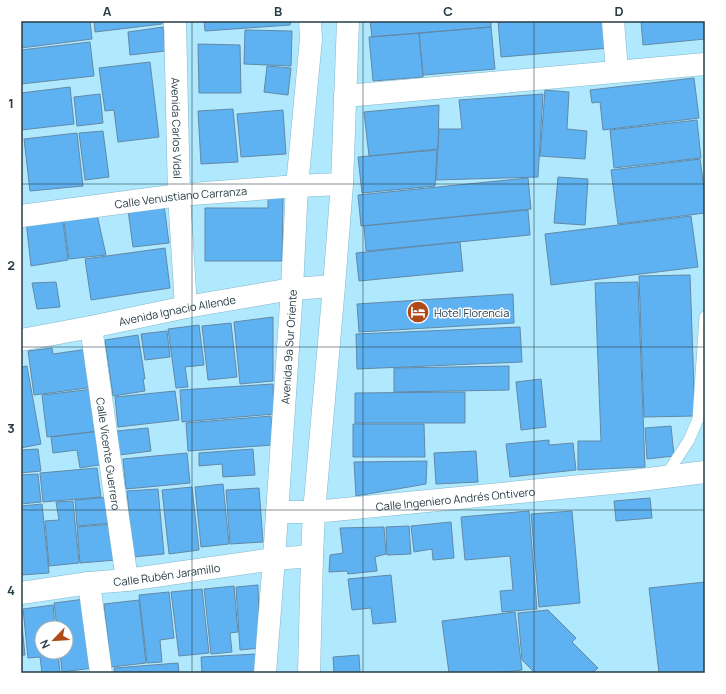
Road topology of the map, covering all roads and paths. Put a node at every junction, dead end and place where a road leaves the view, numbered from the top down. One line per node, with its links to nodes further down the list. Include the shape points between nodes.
1 (175, 21): 10 (street, Avenida Carlos Vidal)
2 (310, 21): 9 (street, Avenida 9a Sur Oriente, via 311,39)
3 (348, 21): 7 (street)
4 (613, 21): 6 (street)
5 (705, 64): 6 (street)
6 (617, 71): 7 (street)
7 (345, 96): 8 (street)
8 (342, 184): 9 (street, Calle Venustiano Carranza); 12 (street)
9 (297, 186): 10 (street, Calle Venustiano Carranza); 13 (street, Avenida 9a Sur Oriente)
10 (179, 195): 11 (street, Calle Venustiano Carranza); 14 (street, Avenida Carlos Vidal)
11 (21, 216)
12 (334, 286): 13 (street, Avenida Ignacio Allende); 21 (street)
13 (292, 290): 14 (street, Avenida Ignacio Allende); 20 (street, Avenida 9a Sur Oriente)
14 (186, 307): 16 (street, Avenida Ignacio Allende)
15 (705, 317): 19 (lane, via 698,419 689,440)
16 (90, 327): 17 (street, Avenida Ignacio Allende); 24 (street, Calle Vicente Guerrero)
17 (21, 340)
18 (705, 472): 19 (street, Calle Ingeniero Andrés Ontivero)
19 (665, 477): 21 (street, Calle Ingeniero Andrés Ontivero)
20 (277, 512): 21 (street, Calle Ingeniero Andrés Ontivero); 23 (street, Avenida 9a Sur Oriente)
21 (314, 512): 22 (street)
22 (312, 556): 23 (street, Calle Rubén Jaramillo); 29 (street)
23 (274, 559): 24 (street, Calle Rubén Jaramillo); 28 (street, Avenida 9a Sur Oriente)
24 (127, 580): 25 (street, Calle Rubén Jaramillo)
25 (89, 583): 26 (street, Calle Rubén Jaramillo); 27 (street)
26 (21, 593)
27 (101, 673)
28 (265, 673)
29 (309, 673)

